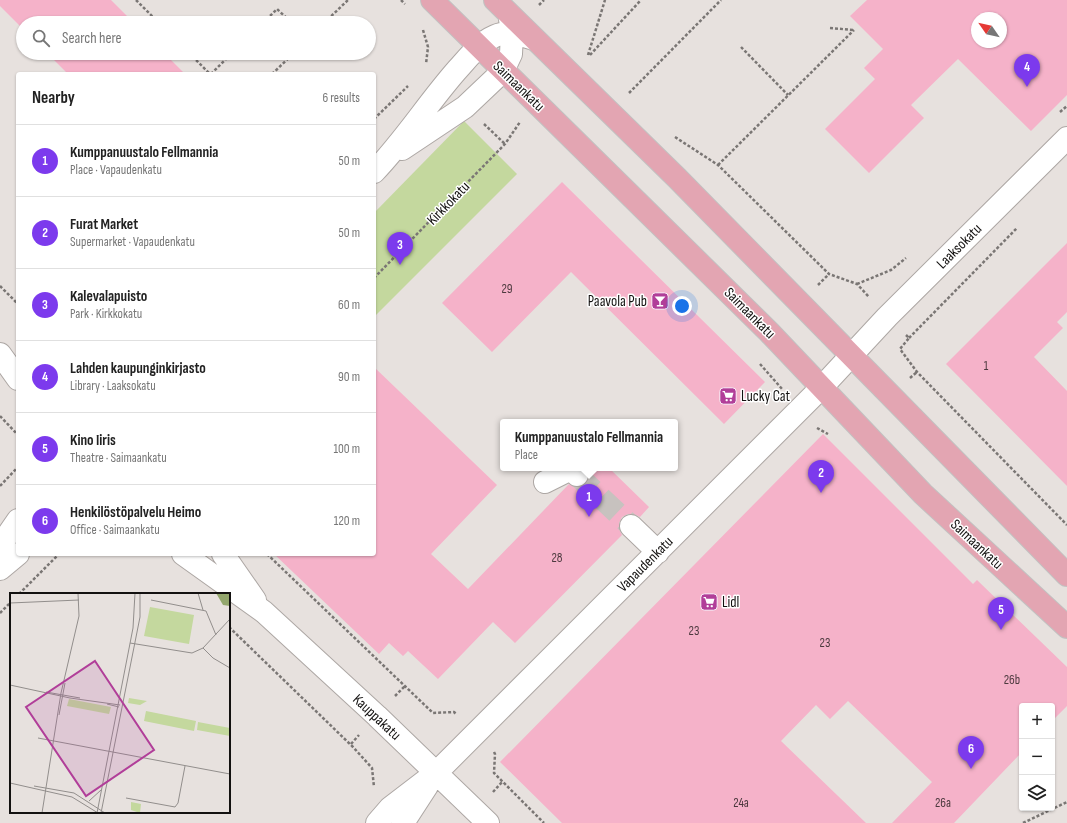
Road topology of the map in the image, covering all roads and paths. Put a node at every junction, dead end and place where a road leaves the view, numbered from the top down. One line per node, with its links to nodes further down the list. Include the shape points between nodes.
1 (136, 0): 9 (path)
2 (348, 0): 12 (path)
3 (432, 0): 15 (main road, Saimaankatu)
4 (544, 0): 8 (path)
5 (605, 0): 6 (path, via 588,57)
6 (641, 0)
7 (721, 0): 26 (path, via 628,94)
8 (539, 5)
9 (152, 16)
10 (270, 16): 11 (path, via 277,9)
11 (284, 16)
12 (331, 16)
13 (505, 16): 15 (street, via 497,35); 20 (street, via 510,54); 39 (main road, via 534,39 677,178)
14 (830, 28): 25 (path, via 854,30)
15 (478, 46): 20 (main road, Saimaankatu); 31 (street)
16 (741, 47): 25 (path)
17 (196, 60): 21 (path)
18 (225, 60): 22 (path)
19 (287, 60): 23 (path)
20 (503, 71): 31 (street, via 465,107); 42 (main road, Saimaankatu)
21 (209, 72)
22 (213, 72)
23 (274, 72)
24 (408, 86): 27 (path)
25 (788, 95): 32 (path)
26 (633, 100)
27 (376, 117)
28 (674, 136): 32 (path)
29 (506, 144): 34 (path, Kirkkokatu)
30 (1064, 149): 37 (street, Laaksokatu)
31 (381, 165)
32 (718, 165): 37 (path, via 829,274 857,284)
33 (1018, 227): 38 (path)
34 (376, 276)
35 (0, 286): 36 (path)
36 (16, 302)
37 (887, 317): 38 (path); 39 (street, Laaksokatu)
38 (909, 338): 52 (path, via 900,349 917,372)
39 (851, 354): 42 (street, Vapaudenkatu); 62 (main road)
40 (7, 359): 41 (street)
41 (16, 375)
42 (822, 387): 55 (street, Vapaudenkatu); 67 (main road, Saimaankatu, via 923,494)
43 (0, 416): 44 (path)
44 (16, 433)
45 (16, 469): 50 (path)
46 (567, 471): 49 (street)
47 (573, 471): 48 (street)
48 (578, 476)
49 (545, 482)
50 (0, 486)
51 (16, 523): 54 (street)
52 (1067, 525)
53 (631, 526): 55 (street)
54 (0, 546)
55 (658, 552): 69 (street, Vapaudenkatu)
56 (16, 556): 61 (street)
57 (57, 556): 63 (path)
58 (186, 556): 65 (street, Kauppakatu)
59 (224, 556): 65 (street, Kauppakatu)
60 (269, 556): 69 (path, via 433,713 454,712)
61 (0, 569)
62 (1067, 575)
63 (20, 593)
64 (10, 603): 66 (path)
65 (264, 612): 70 (street, Kauppakatu)
66 (0, 613)
67 (1067, 627)
68 (230, 628): 72 (path, via 354,747 372,768 375,792)
69 (476, 733): 70 (street, Vapaudenkatu); 74 (path, via 495,754 494,773)
70 (437, 772): 72 (street, Vapaudenkatu); 73 (street, Kauppakatu)
71 (1067, 802): 75 (path)
72 (390, 818)
73 (488, 823)
74 (544, 823)
75 (1023, 823)

